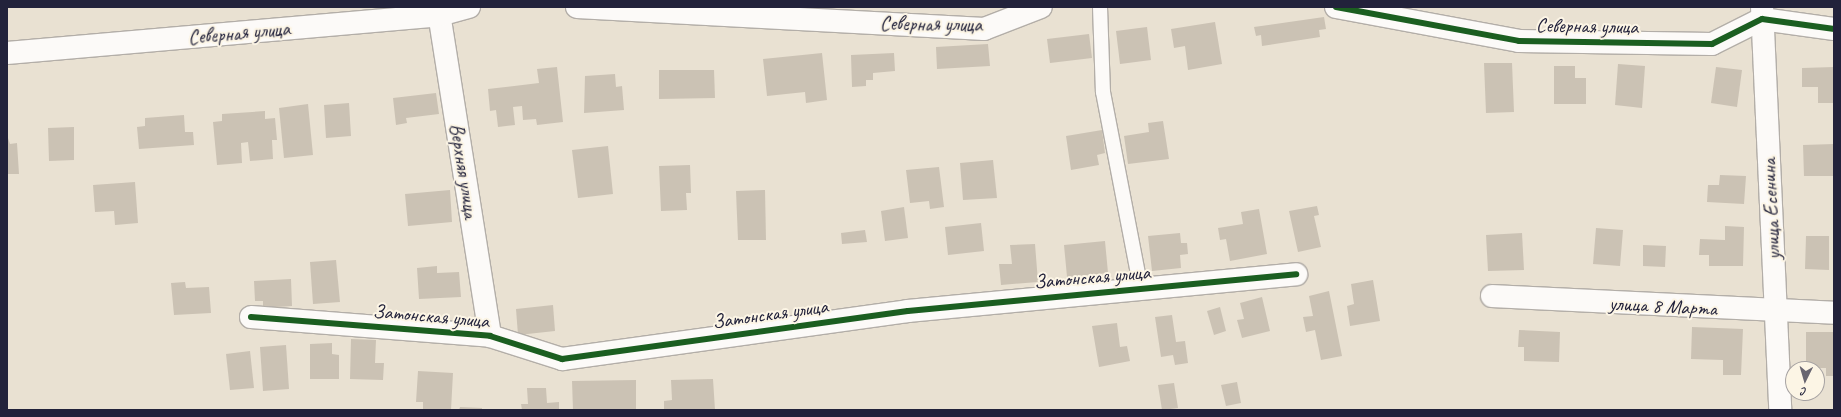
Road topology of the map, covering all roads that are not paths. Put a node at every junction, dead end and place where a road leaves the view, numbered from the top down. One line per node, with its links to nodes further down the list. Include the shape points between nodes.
1 (470, 7): 6 (street, Северная улица)
2 (577, 7): 3 (street, Северная улица, via 984,28)
3 (1041, 7)
4 (1100, 7): 11 (lane, via 1103,92)
5 (1336, 7): 7 (street, Северная улица, via 1519,41 1712,44)
6 (439, 11): 9 (street, Северная улица); 16 (street, Верхняя улица)
7 (1762, 13): 8 (street); 13 (street, улица Есенина)
8 (1834, 29)
9 (7, 53)
10 (1296, 274): 11 (street, Затонская улица)
11 (1141, 289): 16 (street, Затонская улица, via 908,311 562,359)
12 (1492, 296): 13 (street, улица 8 Марта)
13 (1775, 313): 14 (street, улица 8 Марта); 17 (street, улица Есенина)
14 (1834, 313)
15 (251, 317): 16 (street, Затонская улица)
16 (490, 336)
17 (1780, 410)

